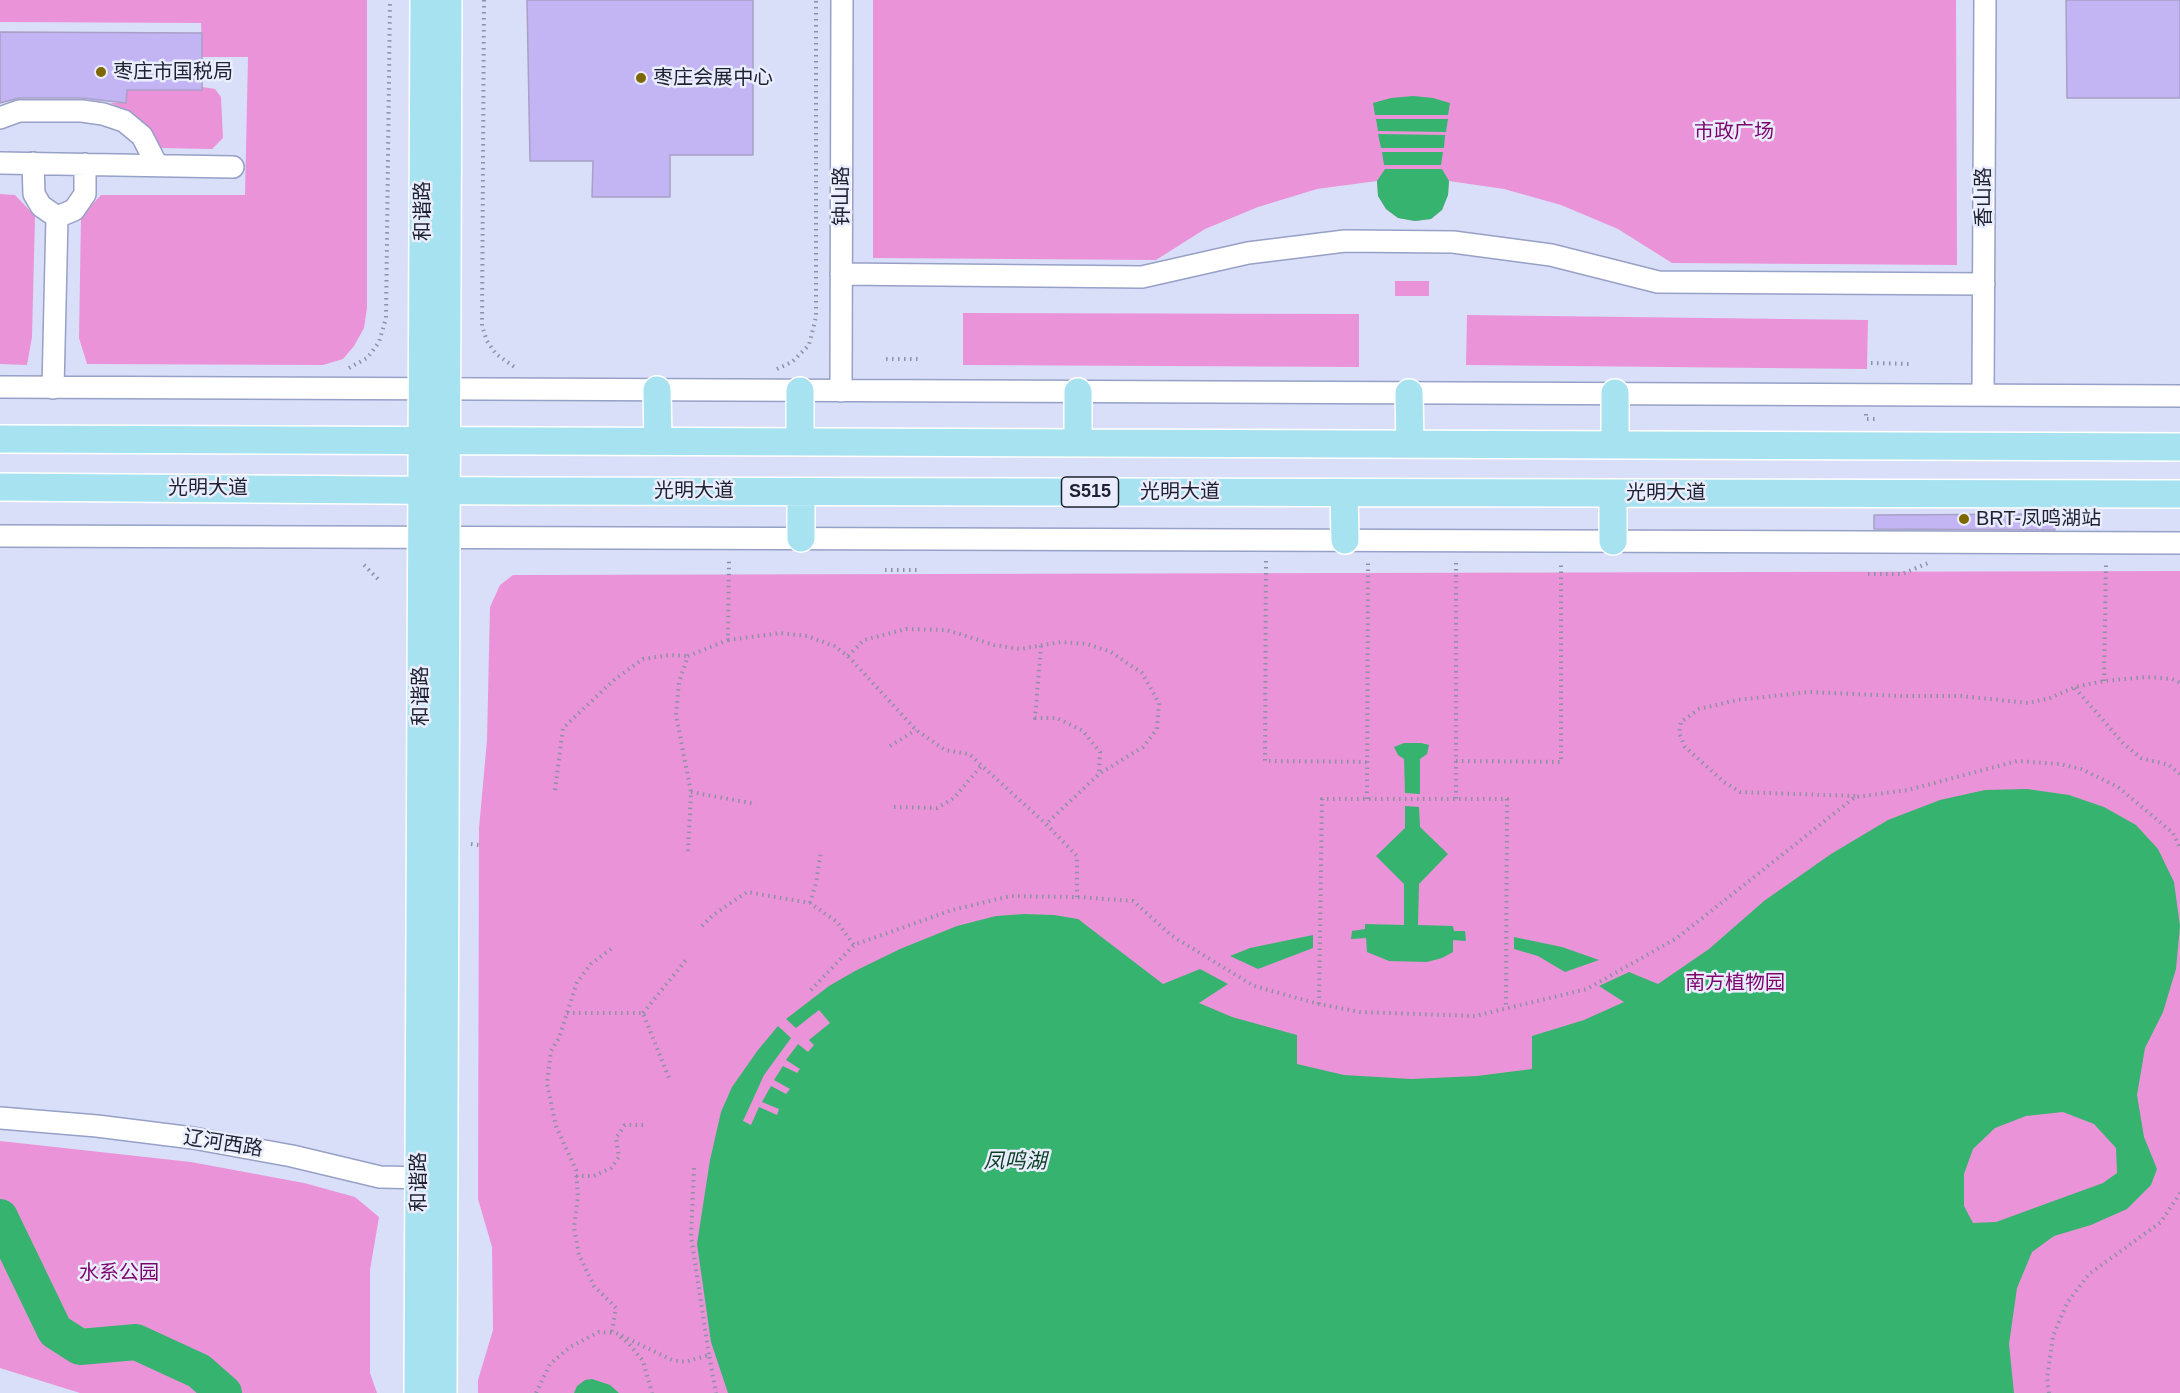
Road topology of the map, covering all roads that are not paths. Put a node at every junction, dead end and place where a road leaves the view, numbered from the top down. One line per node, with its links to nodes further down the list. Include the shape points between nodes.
1 (424, 0): 16 (main road, 和谐路)
2 (447, 0): 16 (main road, 和谐路)
3 (842, 0): 12 (street, 钟山路)
4 (1985, 0): 13 (street, 香山路)
5 (0, 117): 9 (street, via 20,111 104,114 124,121 142,136)
6 (0, 163): 7 (street)
7 (33, 163): 8 (street); 11 (street, via 34,194 41,206)
8 (85, 164): 9 (street); 11 (street, via 85,194 74,210)
9 (157, 165): 10 (street)
10 (233, 167)
11 (57, 217): 15 (street)
12 (841, 274): 13 (street, via 1142,278 1248,254 1345,241 1453,242 1551,255 1658,282); 19 (street, 钟山路)
13 (1984, 284): 23 (street, 香山路)
14 (0, 387): 15 (street)
15 (52, 388): 16 (street)
16 (434, 390): 17 (street); 26 (main road, 和谐路)
17 (657, 390): 18 (street); 27 (main road)
18 (800, 391): 19 (street); 28 (main road)
19 (841, 391): 20 (street)
20 (1078, 392): 21 (street); 29 (main road)
21 (1409, 393): 22 (street); 30 (main road)
22 (1614, 393): 23 (street); 31 (main road)
23 (1983, 395): 24 (street)
24 (2180, 396)
25 (0, 439): 26 (main road)
26 (434, 441): 27 (main road); 34 (main road, 和谐路)
27 (658, 441): 28 (main road)
28 (800, 442): 29 (main road)
29 (1078, 443): 30 (main road)
30 (1410, 444): 31 (main road)
31 (1614, 446): 32 (main road)
32 (2180, 447)
33 (0, 487): 34 (main road, 光明大道 / S515)
34 (434, 490): 35 (main road, 光明大道 / S515); 40 (main road, 和谐路)
35 (801, 492): 36 (main road, 光明大道 / S515); 41 (main road)
36 (1344, 493): 37 (main road, 光明大道 / S515); 42 (main road)
37 (1613, 493): 38 (main road, 光明大道 / S515); 43 (main road)
38 (2180, 494)
39 (0, 536): 40 (street)
40 (434, 537): 41 (street); 46 (main road, 和谐路)
41 (801, 538): 42 (street)
42 (1345, 540): 43 (street)
43 (1613, 541): 44 (street)
44 (2180, 543)
45 (0, 1118): 46 (street, 辽河西路, via 193,1138 380,1177)
46 (431, 1178): 47 (main road, 和谐路); 48 (main road, 和谐路)
47 (418, 1393)
48 (443, 1393)

